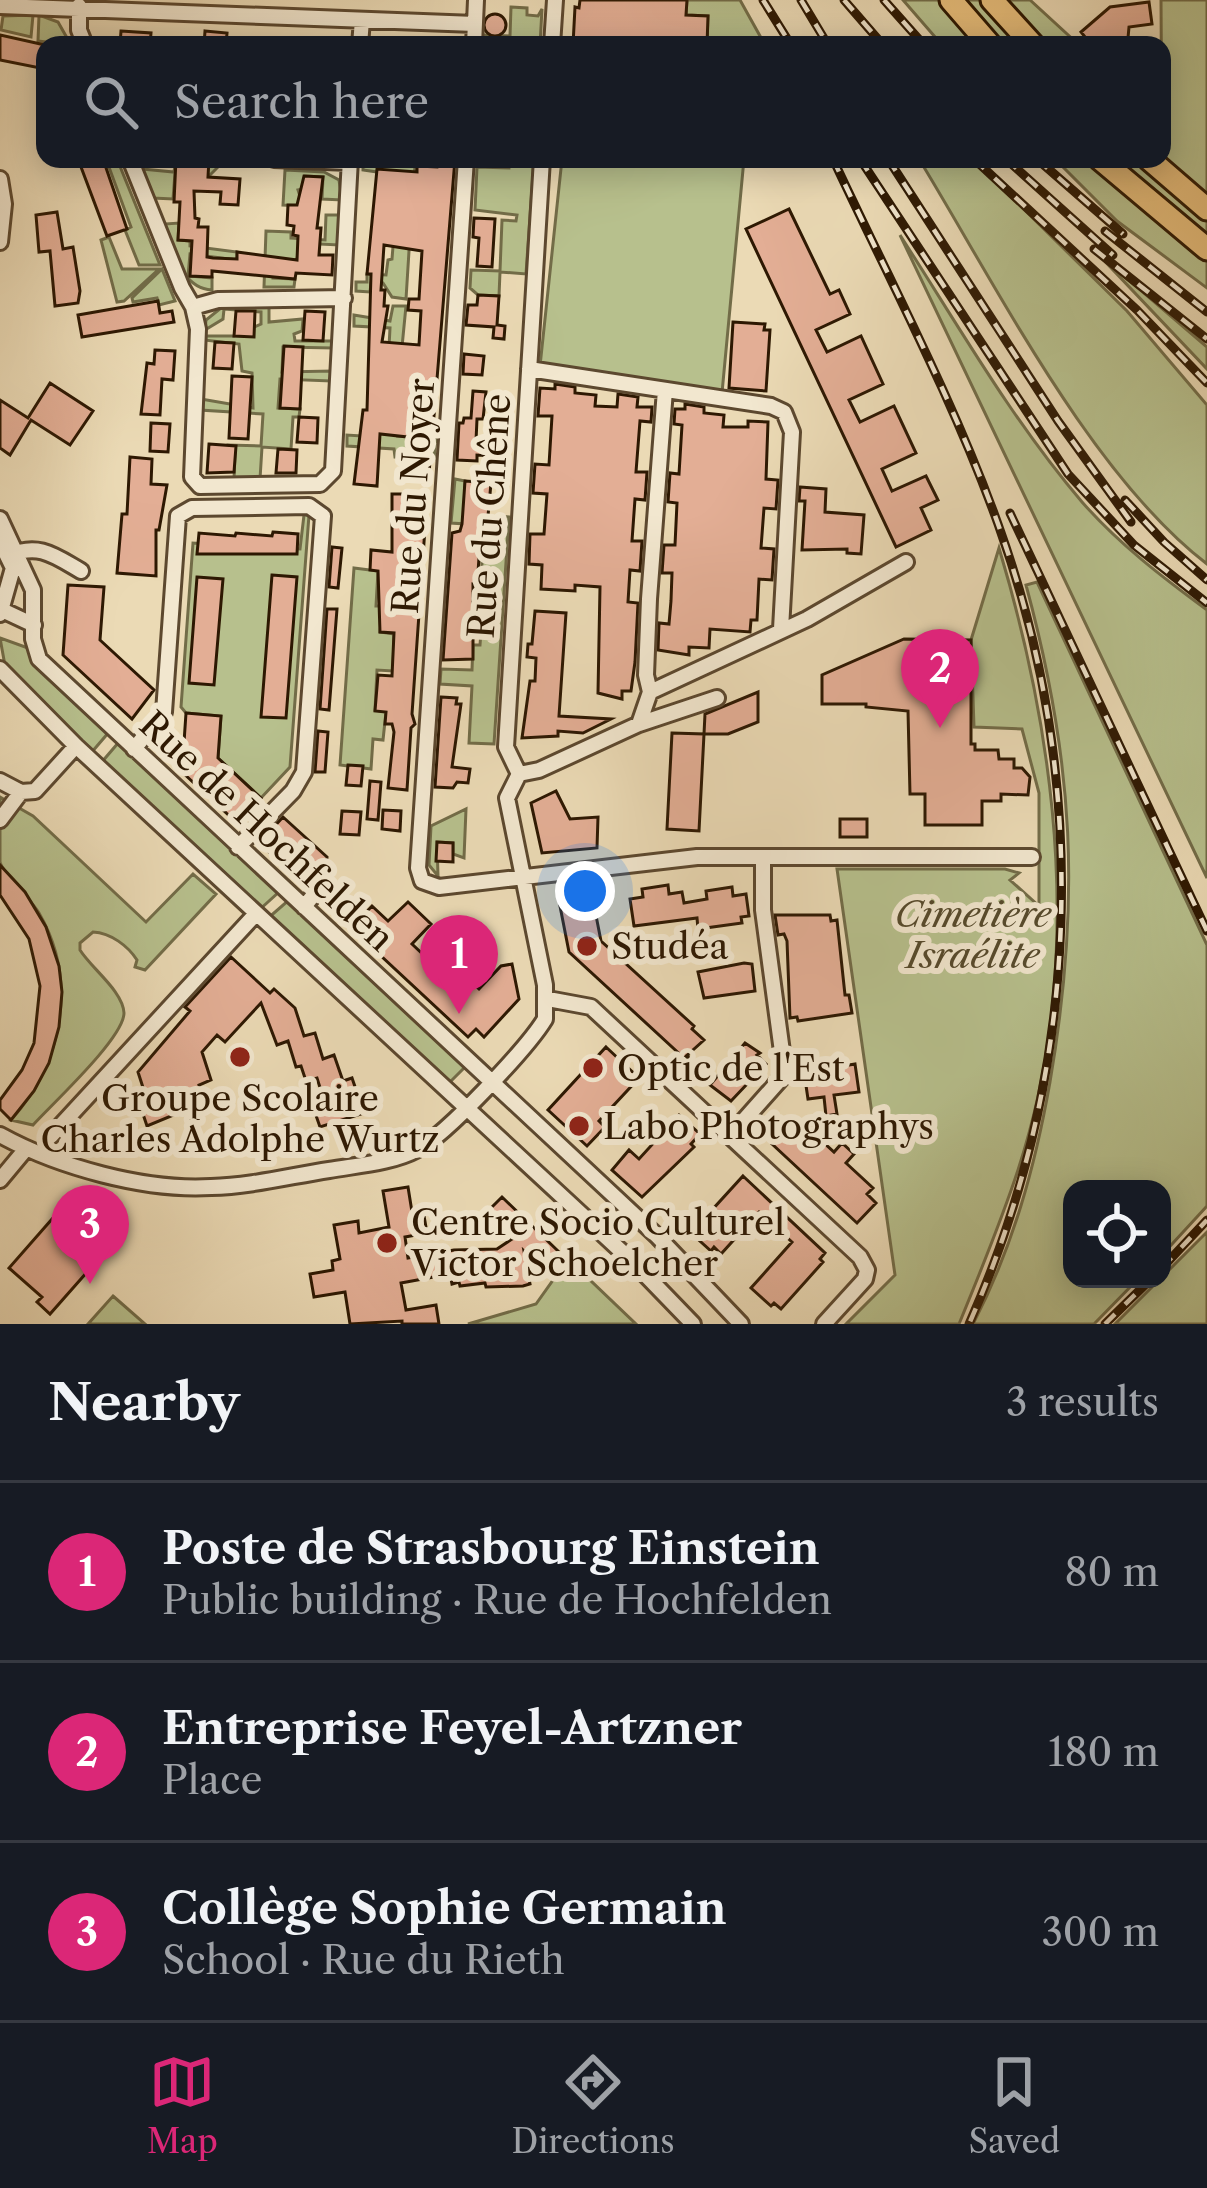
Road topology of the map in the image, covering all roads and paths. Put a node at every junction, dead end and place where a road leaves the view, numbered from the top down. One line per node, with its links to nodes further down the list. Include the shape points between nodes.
1 (476, 0): 8 (street)
2 (555, 0): 12 (street)
3 (950, 0): 13 (highway)
4 (992, 0): 14 (highway)
5 (0, 6): 6 (street)
6 (79, 7): 7 (street); 9 (street)
7 (362, 20): 8 (street); 10 (street)
8 (476, 24): 11 (street)
9 (81, 36)
10 (361, 36)
11 (475, 36)
12 (553, 36)
13 (982, 36)
14 (1025, 36)
15 (134, 168): 26 (street)
16 (350, 168): 25 (street)
17 (465, 168): 50 (street, Rue du Noyer, via 419,876 430,887)
18 (541, 168): 27 (street, Rue du Chêne)
19 (1111, 168): 24 (highway)
20 (1159, 168): 22 (highway)
21 (0, 178): 23 (street)
22 (1207, 209)
23 (0, 242)
24 (1207, 250)
25 (344, 298): 26 (street); 26 (street, via 333,471 320,484 200,486 191,477)
26 (193, 307)
27 (529, 370): 28 (street); 43 (street, Rue du Chêne, via 506,720 506,747)
28 (665, 390): 36 (street, via 771,406 788,417); 38 (street)
29 (0, 519): 31 (street)
30 (0, 541): 31 (street)
31 (14, 554): 33 (street, via 42,549); 34 (street); 35 (street, Rue de Hochfelden, via 33,590)
32 (906, 562): 36 (street)
33 (81, 571)
34 (0, 611): 35 (street)
35 (34, 625): 42 (street, Rue de Hochfelden, via 39,659)
36 (781, 629): 38 (street)
37 (0, 669): 41 (street, Rue de Hochfelden)
38 (650, 692): 40 (street)
39 (717, 698): 40 (street)
40 (639, 724): 43 (street)
41 (76, 746): 45 (street, via 35,791); 56 (street, Rue de Hochfelden)
42 (134, 749): 47 (street, Rue de Hochfelden); 47 (street, via 164,712 178,517 192,508 309,506 322,516 304,772)
43 (519, 774): 50 (street, Rue du Chêne, via 506,798)
44 (0, 781): 45 (street)
45 (21, 792): 46 (street)
46 (0, 820)
47 (238, 847): 52 (street, Rue de Hochfelden)
48 (763, 857): 49 (street); 50 (street); 59 (street, via 785,1074)
49 (1033, 857)
50 (524, 873): 54 (street, Rue du Chêne)
51 (322, 876): 52 (street)
52 (304, 908): 55 (street, Rue de Hochfelden)
53 (252, 918): 58 (street)
54 (548, 1000): 55 (street, via 541,1026); 59 (street, via 591,1007)
55 (490, 1081): 56 (street); 63 (street, Rue de Hochfelden)
56 (465, 1109): 60 (street, via 408,1154 225,1186 157,1184); 62 (street, Rue de Hochfelden)
57 (0, 1136): 60 (street)
58 (51, 1136)
59 (730, 1136): 64 (street, via 864,1262 865,1279)
60 (26, 1150): 61 (street)
61 (0, 1180)
62 (692, 1324)
63 (741, 1324)
64 (824, 1324)

